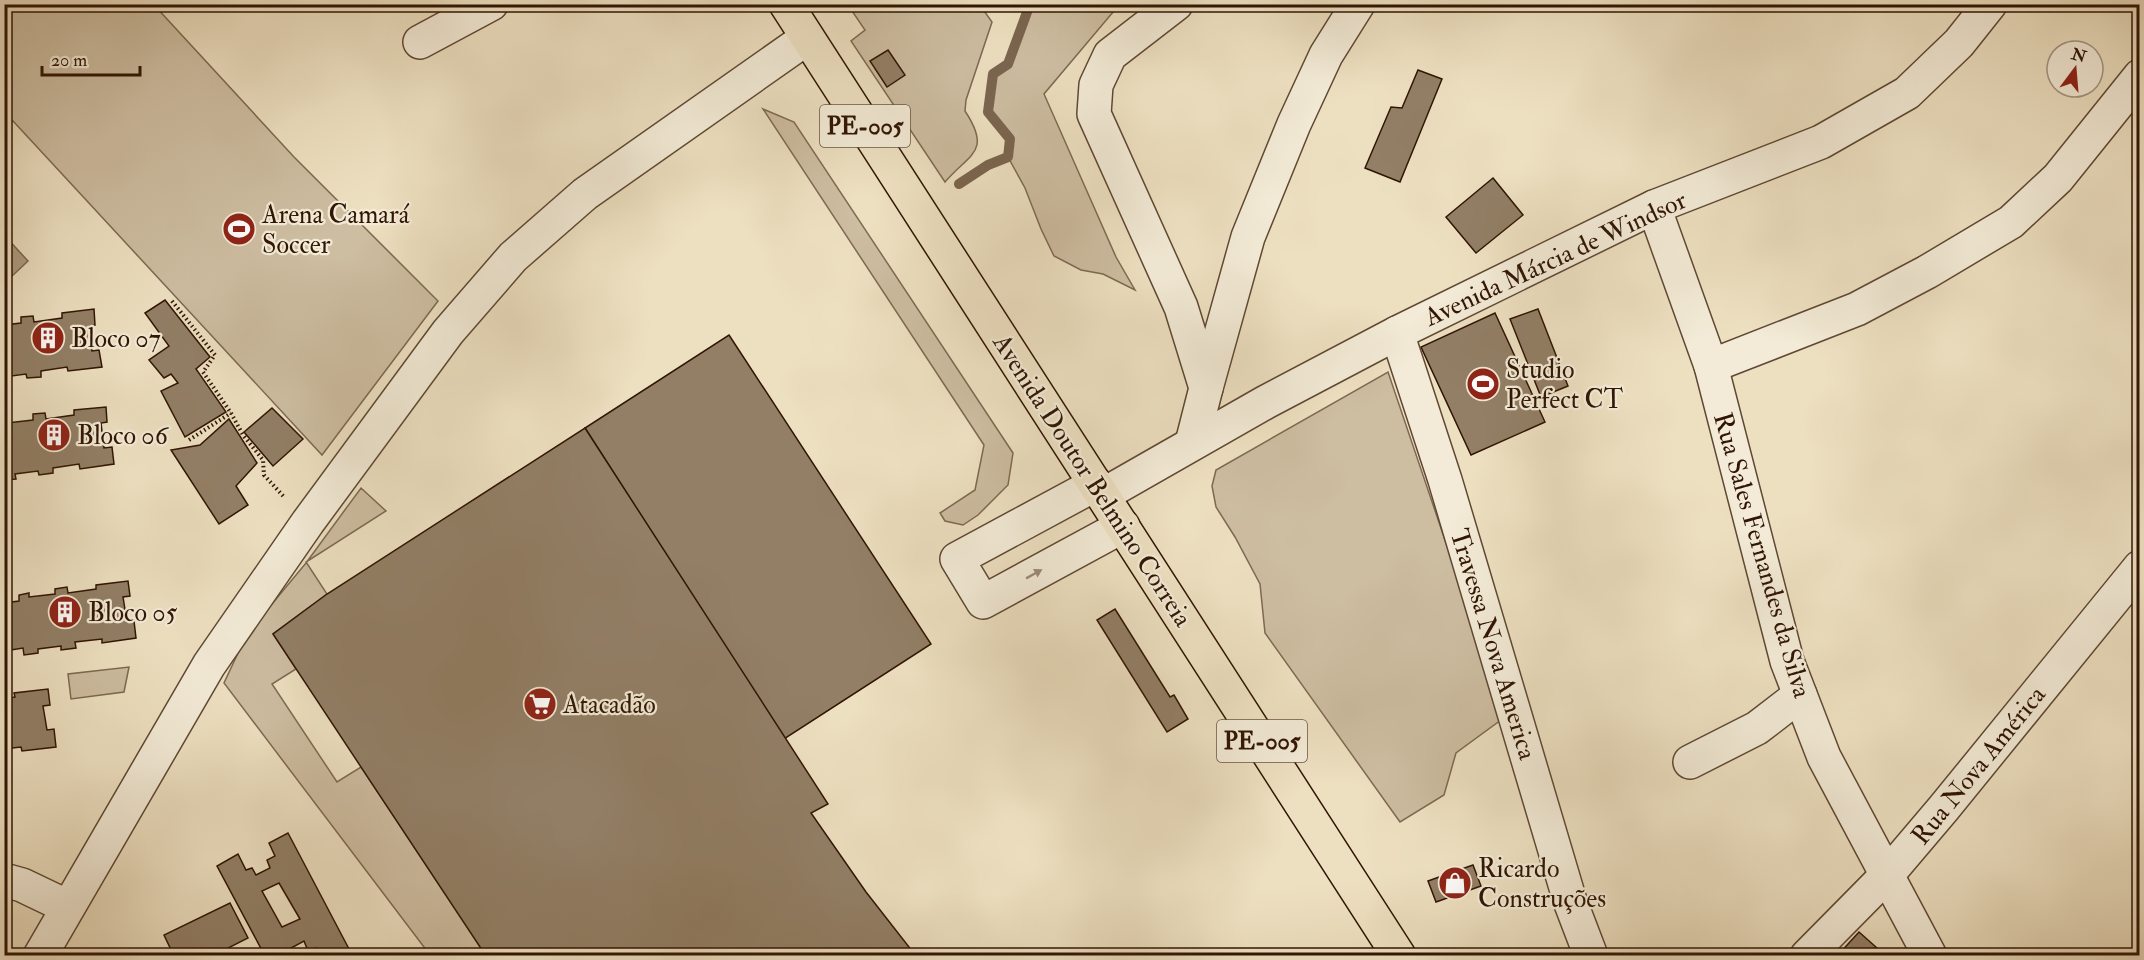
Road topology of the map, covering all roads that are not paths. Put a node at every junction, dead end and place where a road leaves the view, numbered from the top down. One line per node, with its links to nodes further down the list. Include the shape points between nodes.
1 (491, 4): 7 (street)
2 (786, 4): 6 (main road, Avenida Doutor Belmino Correia / PE-005)
3 (1176, 4): 12 (street, via 1110,55 1096,86 1094,114 1181,307)
4 (1358, 4): 12 (street, via 1326,55 1252,227)
5 (1990, 4): 9 (street, Avenida Márcia de Windsor, via 1959,43 1907,93 1821,142)
6 (807, 38): 14 (main road, Avenida Doutor Belmino Correia / PE-005); 21 (street, via 585,194 513,257 448,332 209,664)
7 (420, 42)
8 (2139, 76): 11 (street, via 2058,178 2011,222 1857,309)
9 (1654, 207): 10 (street, Avenida Márcia de Windsor); 11 (street, Rua Sales Fernandes da Silva)
10 (1397, 333): 13 (street, Avenida Márcia de Windsor); 24 (street, Travessa Nova America, via 1445,480 1570,901)
11 (1711, 366): 17 (street, Rua Sales Fernandes da Silva, via 1781,639)
12 (1206, 388): 13 (street)
13 (1192, 443): 14 (street, Avenida Márcia de Windsor)
14 (1099, 489): 15 (main road, Avenida Doutor Belmino Correia / PE-005); 15 (street, Avenida Márcia de Windsor, one-way to 15, via 957,559 983,602)
15 (1123, 526): 23 (main road, Avenida Doutor Belmino Correia / PE-005)
16 (2139, 567): 19 (street, Rua Nova América)
17 (1800, 695): 18 (street, via 1757,728); 19 (street, Rua Sales Fernandes da Silva, via 1824,757)
18 (1690, 762)
19 (1887, 875): 25 (street, Rua Nova América); 26 (street, Rua Sales Fernandes da Silva)
20 (4, 880): 21 (street)
21 (68, 906): 22 (street)
22 (40, 956)
23 (1399, 956)
24 (1592, 956)
25 (1807, 956)
26 (1930, 956)

